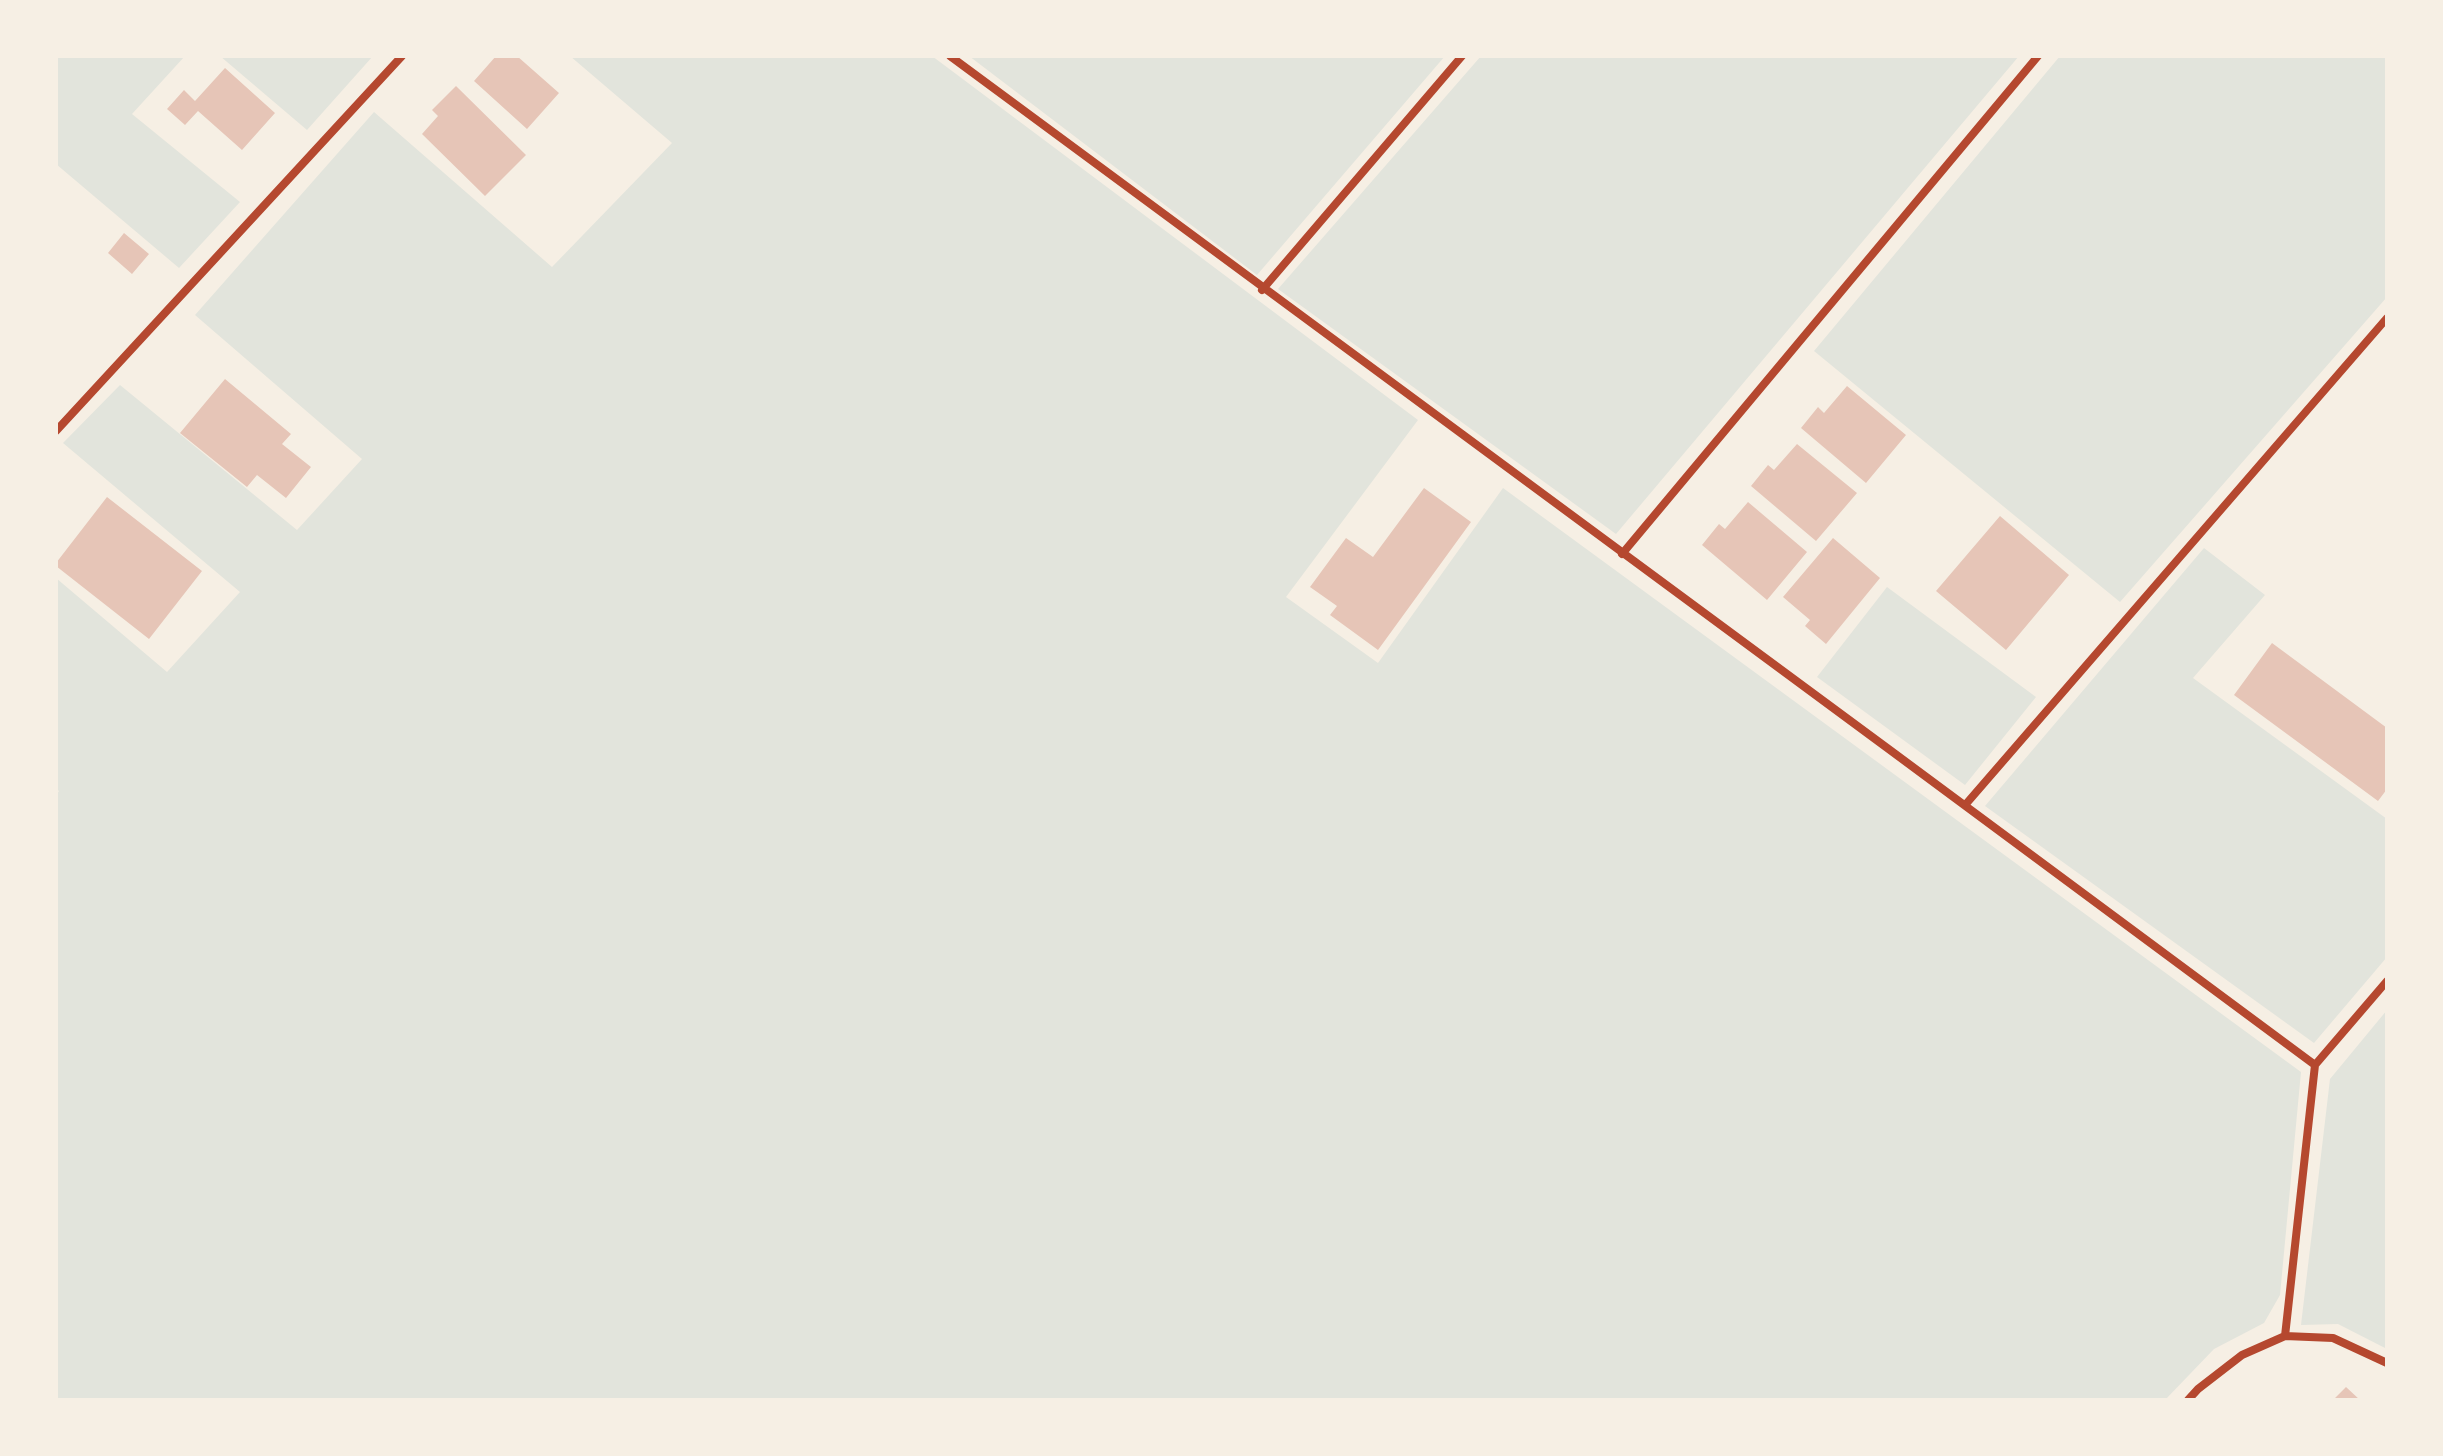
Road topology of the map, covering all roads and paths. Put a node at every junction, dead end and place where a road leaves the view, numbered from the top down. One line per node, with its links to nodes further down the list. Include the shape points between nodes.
1 (402, 56): 7 (street)
2 (950, 56): 5 (street)
3 (1462, 56): 5 (street)
4 (2038, 56): 8 (street)
5 (1262, 290): 8 (street)
6 (2387, 318): 9 (street)
7 (56, 431)
8 (1622, 554): 9 (street)
9 (1966, 804): 11 (street)
10 (2387, 981): 11 (street)
11 (2315, 1065): 12 (street)
12 (2285, 1336): 13 (street, via 2333,1338); 14 (street, via 2242,1355)
13 (2387, 1363)
14 (2188, 1400)

